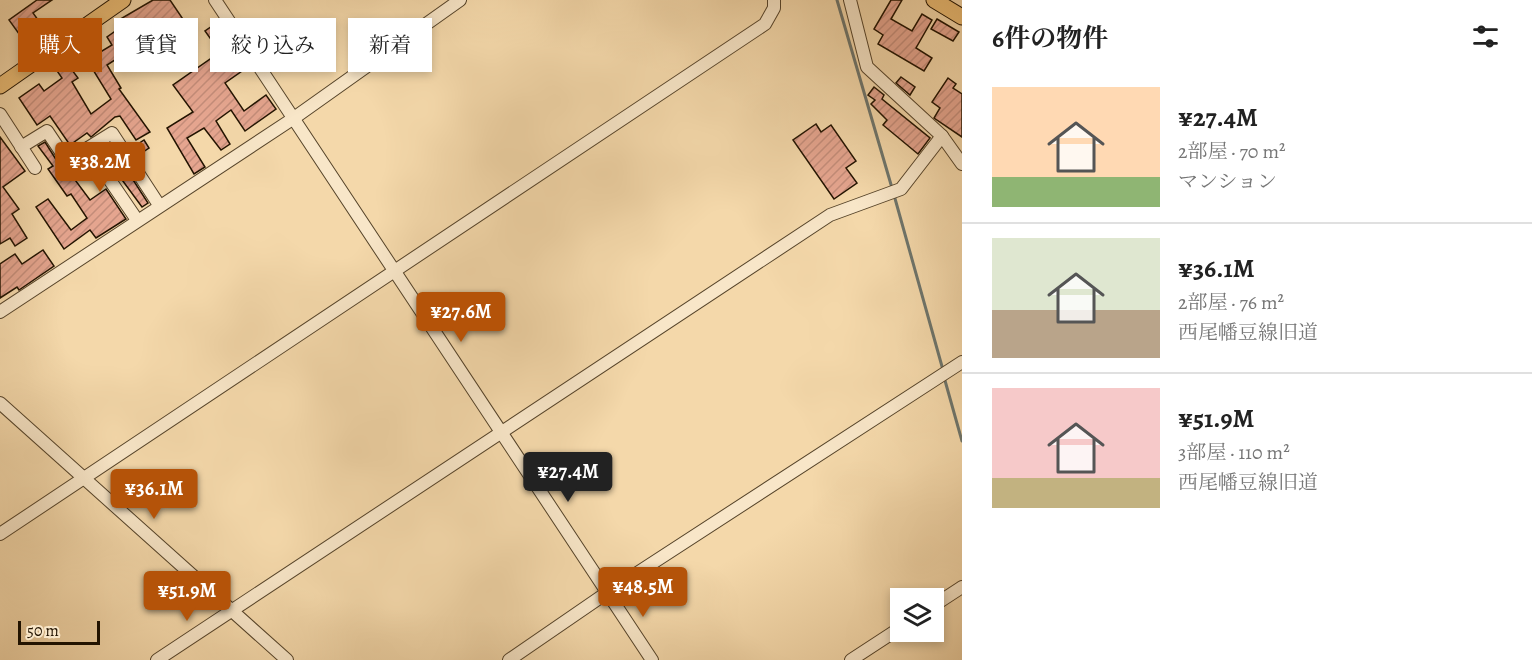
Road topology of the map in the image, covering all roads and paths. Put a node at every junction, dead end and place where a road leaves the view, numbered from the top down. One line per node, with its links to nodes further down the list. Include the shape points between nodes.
1 (123, 0): 8 (main road)
2 (215, 0): 10 (street)
3 (460, 0): 10 (street)
4 (774, 0): 18 (street, via 774,9 765,24)
5 (850, 0): 11 (street, via 867,67)
6 (934, 0): 7 (main road)
7 (962, 17)
8 (0, 86)
9 (0, 114): 12 (street)
10 (294, 118): 16 (street); 18 (street)
11 (942, 136): 14 (street); 22 (street, via 900,189 830,215)
12 (21, 147): 13 (street, via 47,130 67,161); 15 (street)
13 (88, 148): 16 (street, via 112,133); 17 (street)
14 (962, 164)
15 (35, 168)
16 (159, 205): 17 (street)
17 (137, 220): 19 (street)
18 (394, 272): 22 (street); 23 (street)
19 (0, 312)
20 (962, 362): 26 (street)
21 (0, 403): 23 (street)
22 (503, 431): 26 (street); 28 (street)
23 (84, 479): 24 (street); 28 (street)
24 (0, 534)
25 (962, 587): 27 (street)
26 (608, 592): 32 (street); 33 (street)
27 (944, 599)
28 (233, 609): 30 (street); 31 (street)
29 (890, 635): 34 (street)
30 (157, 660)
31 (287, 660)
32 (508, 660)
33 (652, 660)
34 (851, 660)

